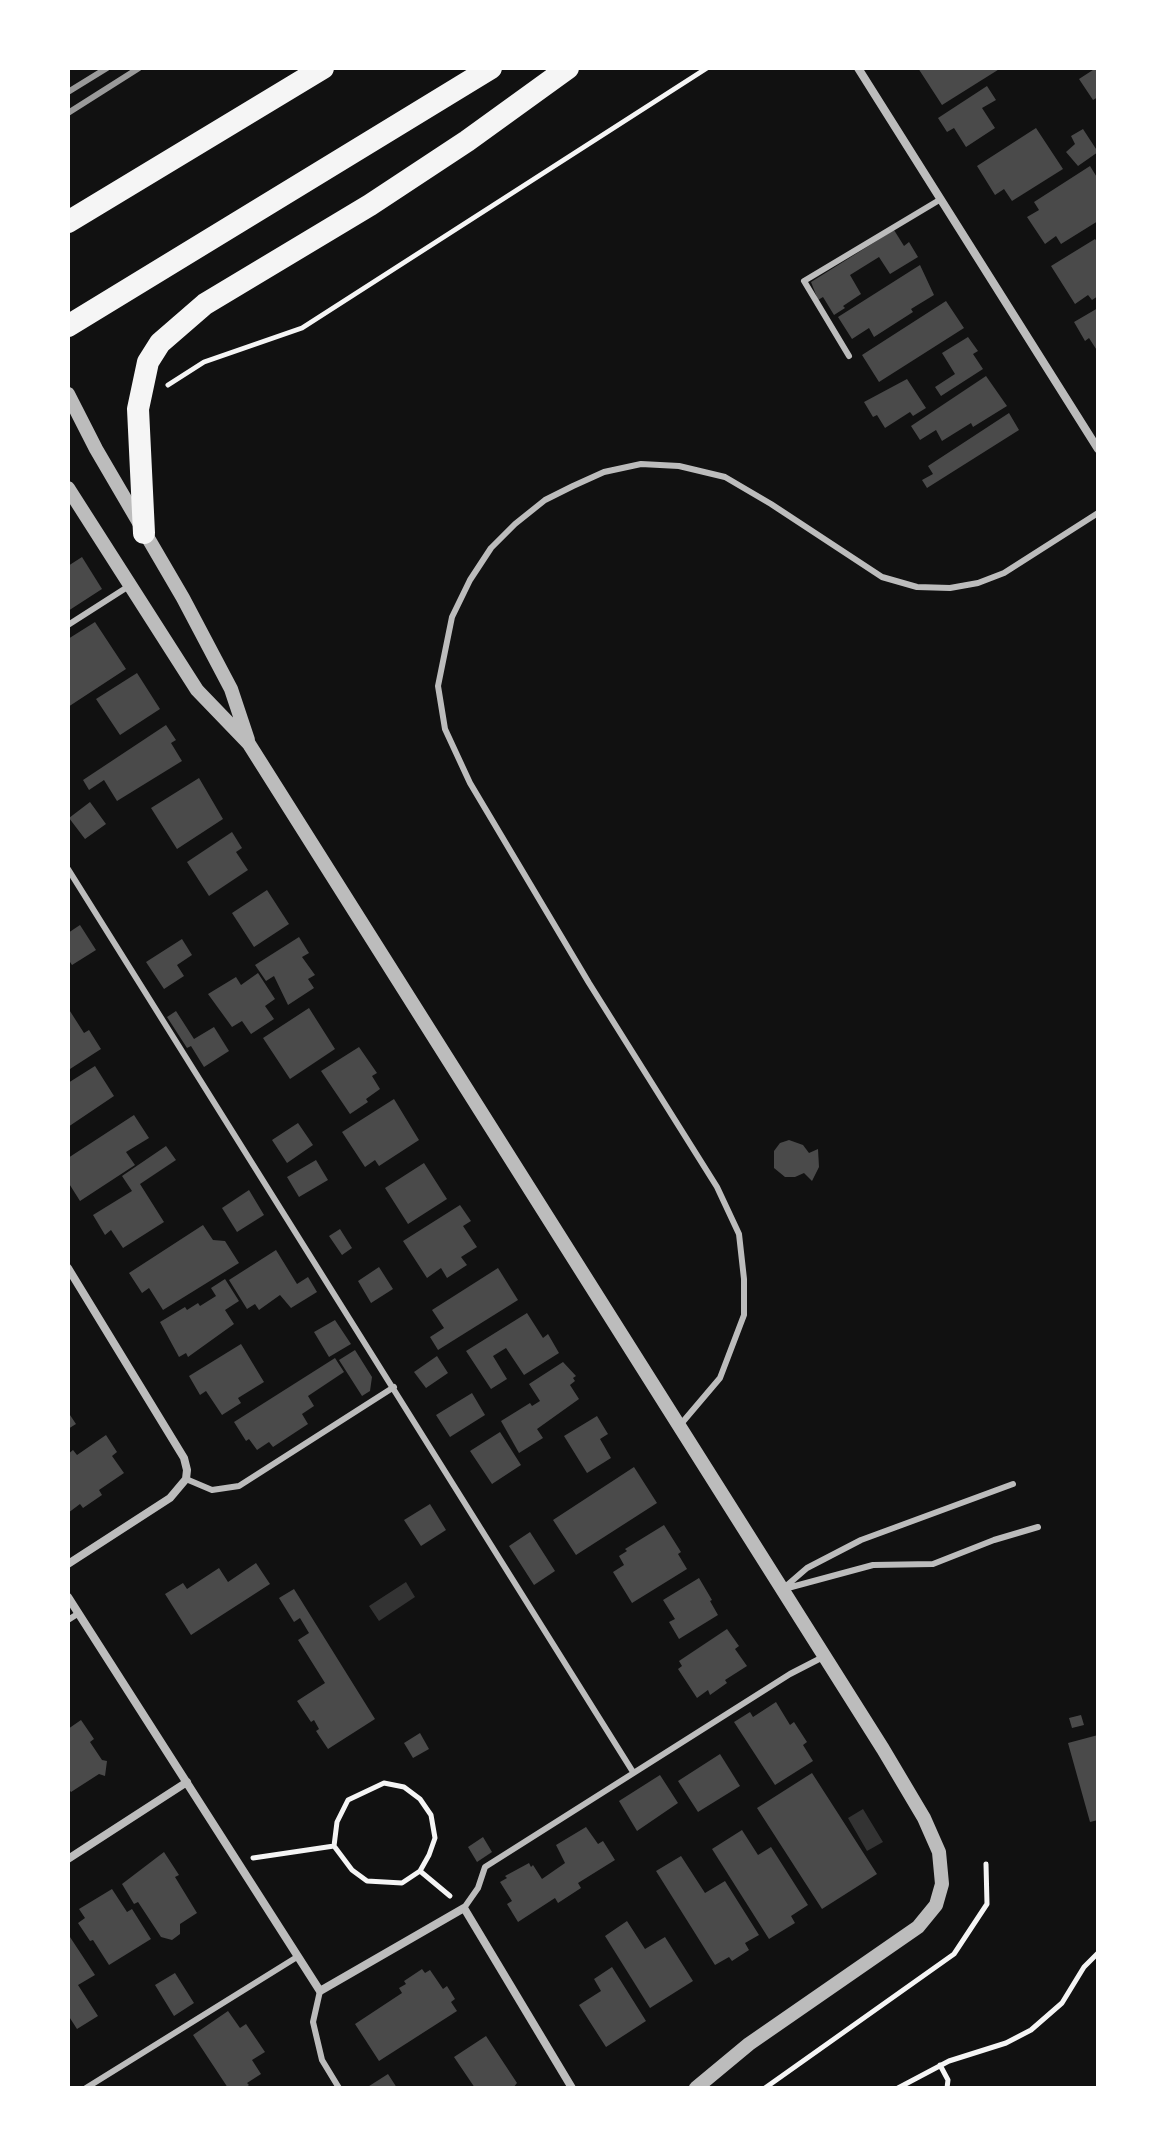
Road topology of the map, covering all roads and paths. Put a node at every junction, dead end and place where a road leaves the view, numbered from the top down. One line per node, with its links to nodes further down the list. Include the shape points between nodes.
1 (323, 68): 7 (highway)
2 (491, 68): 8 (highway)
3 (568, 68): 15 (highway, via 391,191 205,304 160,343 148,362 138,409)
4 (707, 68): 10 (path, via 302,328 204,362)
5 (858, 68): 6 (street)
6 (941, 199): 9 (lane, via 804,281); 12 (street)
7 (68, 222)
8 (68, 326)
9 (849, 356)
10 (159, 391)
11 (68, 394): 15 (street)
12 (1098, 449)
13 (68, 488): 16 (street)
14 (1098, 513): 22 (lane, via 1004,573 950,588 917,587 882,577 725,477 641,464 573,486 515,524 491,548 452,617 438,686 445,729 470,783 717,1187 739,1234 744,1315 720,1378)
15 (144, 533): 18 (street, via 231,689)
16 (129, 586): 17 (lane); 18 (street, via 197,690)
17 (68, 625)
18 (249, 744): 22 (street)
19 (68, 869): 21 (lane)
20 (68, 1268): 23 (street, via 184,1458)
21 (394, 1387): 23 (lane, via 239,1486 212,1490); 32 (lane)
22 (679, 1426): 27 (street)
23 (186, 1479): 26 (street, via 170,1498)
24 (1013, 1484): 27 (lane, via 861,1540 807,1568)
25 (1038, 1527): 27 (lane, via 933,1564 873,1565)
26 (68, 1564)
27 (782, 1590): 31 (street)
28 (68, 1597): 29 (street)
29 (79, 1613): 30 (lane); 33 (street)
30 (68, 1620)
31 (824, 1656): 32 (lane); 47 (street, via 924,1818 939,1852 942,1884 936,1905 918,1927 749,2044)
32 (633, 1772): 39 (lane, via 485,1867)
33 (187, 1782): 35 (street); 36 (street)
34 (334, 1846): 36 (path); 38 (path, via 367,1881 402,1883); 38 (path, via 337,1822 348,1800 384,1783 404,1787 431,1815 435,1838)
35 (68, 1859)
36 (236, 1860): 41 (street)
37 (986, 1864): 48 (path, via 987,1904 954,1954)
38 (420, 1871): 39 (path)
39 (464, 1908): 42 (street); 46 (street)
40 (1098, 1953): 43 (path, via 1062,2003 1031,2030)
41 (297, 1957): 42 (street); 44 (lane)
42 (320, 1991): 45 (lane, via 313,2022 322,2060)
43 (940, 2065): 49 (path); 50 (path)
44 (86, 2088)
45 (339, 2088)
46 (572, 2088)
47 (696, 2088)
48 (765, 2088)
49 (898, 2088)
50 (947, 2088)

